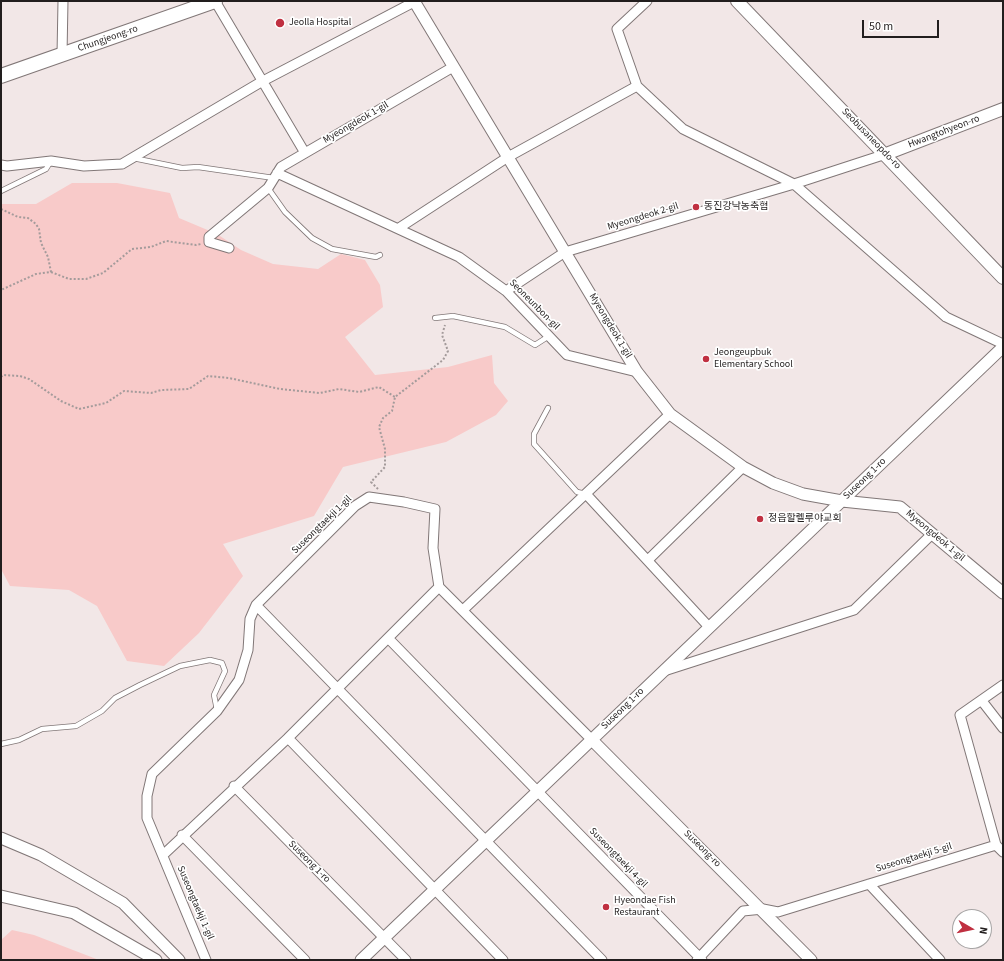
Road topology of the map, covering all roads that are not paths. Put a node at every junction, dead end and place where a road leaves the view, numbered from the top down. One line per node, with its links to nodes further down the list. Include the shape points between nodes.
1 (63, 1): 7 (street)
2 (215, 1): 6 (main road, Chungjeong-ro); 10 (street, Chungjeong-ro)
3 (414, 1): 8 (street, Myeongdeok 1-gil); 10 (street)
4 (647, 1): 11 (street, via 617,29)
5 (737, 1): 14 (main road, Seobusaneopdo-ro)
6 (193, 4): 7 (main road, Chungjeong-ro)
7 (62, 55): 9 (main road, Chungjeong-ro)
8 (453, 67): 13 (street, Myeongdeok 1-gil); 15 (street, Myeongdeok 1-gil)
9 (1, 76)
10 (261, 82): 13 (street, Chungjeong-ro); 16 (street)
11 (637, 86): 15 (street); 20 (street, via 683,129)
12 (1003, 109): 14 (main road, Hwangtohyeon-ro)
13 (305, 153): 19 (street, Myeongdeok 1-gil, via 281,166)
14 (886, 154): 20 (street, Myeongdeok 2-gil); 27 (main road, Seobusaneopdo-ro)
15 (508, 157): 23 (street); 25 (street, Myeongdeok 1-gil)
16 (132, 158): 17 (street, via 122,164 84,166); 19 (lane, via 182,168)
17 (51, 161): 18 (street); 22 (lane, via 46,169)
18 (1, 165)
19 (275, 176): 21 (street, Myeongdeok 1-gil); 23 (street, Seoneunbon-gil)
20 (794, 184): 25 (street, Myeongdeok 2-gil); 31 (street, via 946,317)
21 (268, 188): 24 (street, via 209,237 209,242); 26 (lane, via 285,212 312,238 332,249 376,257)
22 (1, 191)
23 (399, 228): 28 (street, Seoneunbon-gil, via 459,257)
24 (229, 248)
25 (565, 252): 28 (street, Myeongdeok 2-gil); 33 (street, Myeongdeok 1-gil)
26 (380, 255)
27 (1003, 278)
28 (506, 291): 30 (street, Seoneunbon-gil)
29 (435, 318): 30 (lane, via 449,316 506,327 535,345)
30 (549, 336): 33 (street, Seoneunbon-gil, via 567,355)
31 (1003, 344)
32 (1003, 348): 38 (street, Suseong 1-ro)
33 (637, 372): 35 (street, Myeongdeok 1-gil)
34 (548, 408): 37 (lane, via 534,434 534,444 578,492)
35 (670, 414): 36 (street, Myeongdeok 1-gil); 37 (street)
36 (744, 467): 38 (street, Myeongdeok 1-gil, via 773,483 803,494); 40 (street)
37 (586, 494): 40 (street); 44 (street)
38 (842, 501): 39 (street, Myeongdeok 1-gil, via 900,507); 45 (street, Suseong 1-ro)
39 (932, 534): 42 (street, Myeongdeok 1-gil); 47 (street, via 854,610)
40 (648, 560): 45 (street)
41 (439, 587): 43 (street, Suseongtaekji 1-gil, via 433,548 435,509 369,498 355,506); 44 (street); 46 (street)
42 (1003, 593)
43 (256, 605): 49 (street); 51 (street, Suseongtaekji 1-gil, via 250,619 248,650 239,680)
44 (463, 610): 54 (street)
45 (710, 627): 47 (street, Suseong 1-ro)
46 (388, 638): 49 (street); 57 (street)
47 (663, 672): 54 (street, Suseong 1-ro)
48 (1003, 685): 50 (street)
49 (337, 688): 53 (street); 60 (street)
50 (982, 701): 52 (street); 61 (street, via 960,715)
51 (217, 711): 55 (lane, via 214,696 225,671 222,662 210,660 180,666 146,681 115,698 97,714 76,726 42,729 19,740); 63 (street, Suseongtaekji 1-gil, via 152,774 147,796 147,818)
52 (1003, 728)
53 (288, 738): 56 (street); 65 (street)
54 (592, 740): 57 (street, Suseong 1-ro); 67 (street, Suseong-ro)
55 (1, 744)
56 (234, 786): 58 (street); 68 (street, Suseong 1-ro)
57 (537, 791): 60 (street, Suseong 1-ro); 69 (street, Suseongtaekji 4-gil)
58 (182, 835): 63 (street); 73 (street)
59 (1, 838): 71 (street, via 41,855 123,903)
60 (486, 841): 65 (street, Suseong 1-ro); 77 (street)
61 (996, 845): 62 (street); 64 (street, Suseongtaekji 5-gil)
62 (1003, 852)
63 (163, 855): 72 (street, Suseongtaekji 1-gil)
64 (870, 884): 67 (street, Suseongtaekji 4-gil, via 778,912); 79 (street, Suseongtaekji 5-gil)
65 (435, 889): 68 (street, Suseong 1-ro); 76 (street)
66 (1, 896): 70 (street, via 74,913)
67 (763, 909): 69 (street, Suseongtaekji 4-gil, via 743,911); 78 (street, Suseong-ro)
68 (384, 938): 74 (street, Suseong 1-ro); 75 (street)
69 (700, 959)
70 (156, 960)
71 (180, 960)
72 (206, 960)
73 (304, 960)
74 (361, 960)
75 (406, 960)
76 (503, 960)
77 (602, 960)
78 (811, 960)
79 (940, 960)

